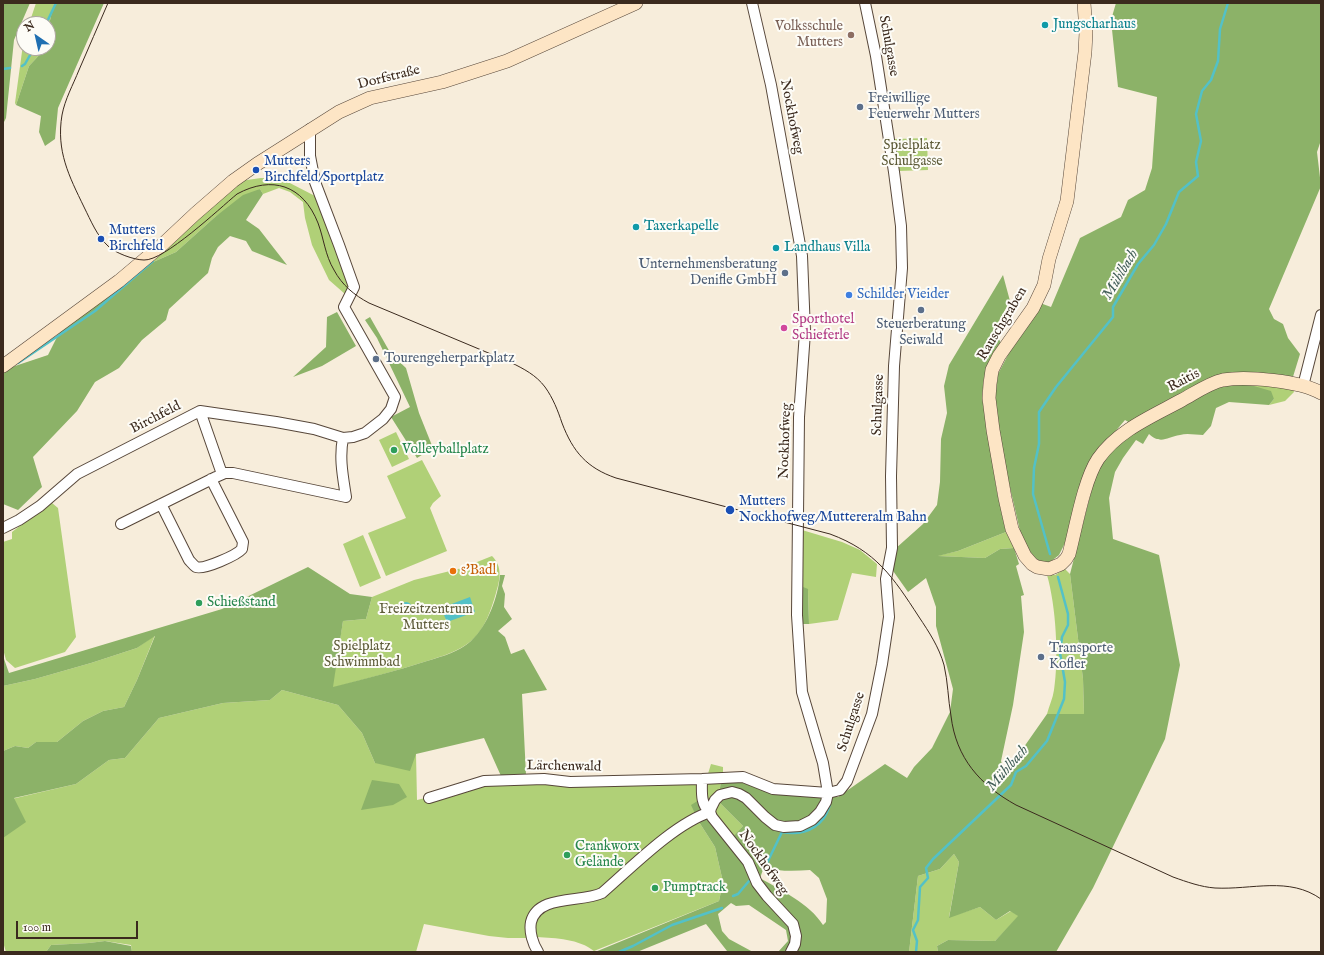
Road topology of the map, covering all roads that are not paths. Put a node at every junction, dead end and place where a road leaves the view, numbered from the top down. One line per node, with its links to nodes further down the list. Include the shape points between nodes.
1 (636, 3): 5 (street, Dorfstraße, via 497,65 442,82 359,102)
2 (752, 3): 19 (street, Nockhofweg, via 771,85 802,256 805,332 799,417 797,615 802,692 823,763)
3 (865, 3): 19 (street, Schulgasse, via 894,172 902,247 894,376 892,548 886,579 889,617 870,719 845,784 840,790)
4 (1084, 3): 12 (street, Rauschgraben, via 1086,52 1067,201 1044,285 1034,308 999,356 992,370 990,384 993,430 1012,529 1028,561 1037,567 1055,567 1069,554 1083,498)
5 (310, 130): 7 (street, Dorfstraße, via 233,181 120,281); 11 (street, Birchfeld, via 310,156 315,182 354,288 344,307 395,397 391,409 383,419 365,433)
6 (1321, 315): 8 (street)
7 (3, 366)
8 (1303, 386): 9 (street, Raitis); 12 (street, Raitis, via 1244,379 1214,383 1129,429 1108,446)
9 (1321, 394)
10 (200, 411): 11 (street, Birchfeld, via 314,429); 13 (street); 17 (street, Birchfeld, via 77,474 40,506)
11 (343, 438): 13 (street, via 341,466 346,497 247,476)
12 (1097, 460)
13 (222, 474): 14 (street)
14 (211, 479): 15 (street); 15 (street, via 243,542 242,549 234,555 204,566 194,566)
15 (161, 504): 16 (street)
16 (121, 524)
17 (3, 528)
18 (702, 779): 19 (street, Lärchenwald, via 743,777 772,789); 20 (street, Lärchenwald, via 484,781); 21 (street, via 703,800)
19 (828, 793): 21 (street, Nockhofweg, via 826,802 816,816 804,825 794,827 780,826 769,821 746,798 736,792 724,793 717,797)
20 (429, 798)
21 (710, 812): 22 (street, via 698,816 673,833 602,893 553,903 539,909 532,918 530,928); 23 (street, Nockhofweg, via 748,862 754,877 767,896 793,924 796,940)
22 (537, 951)
23 (791, 952)

